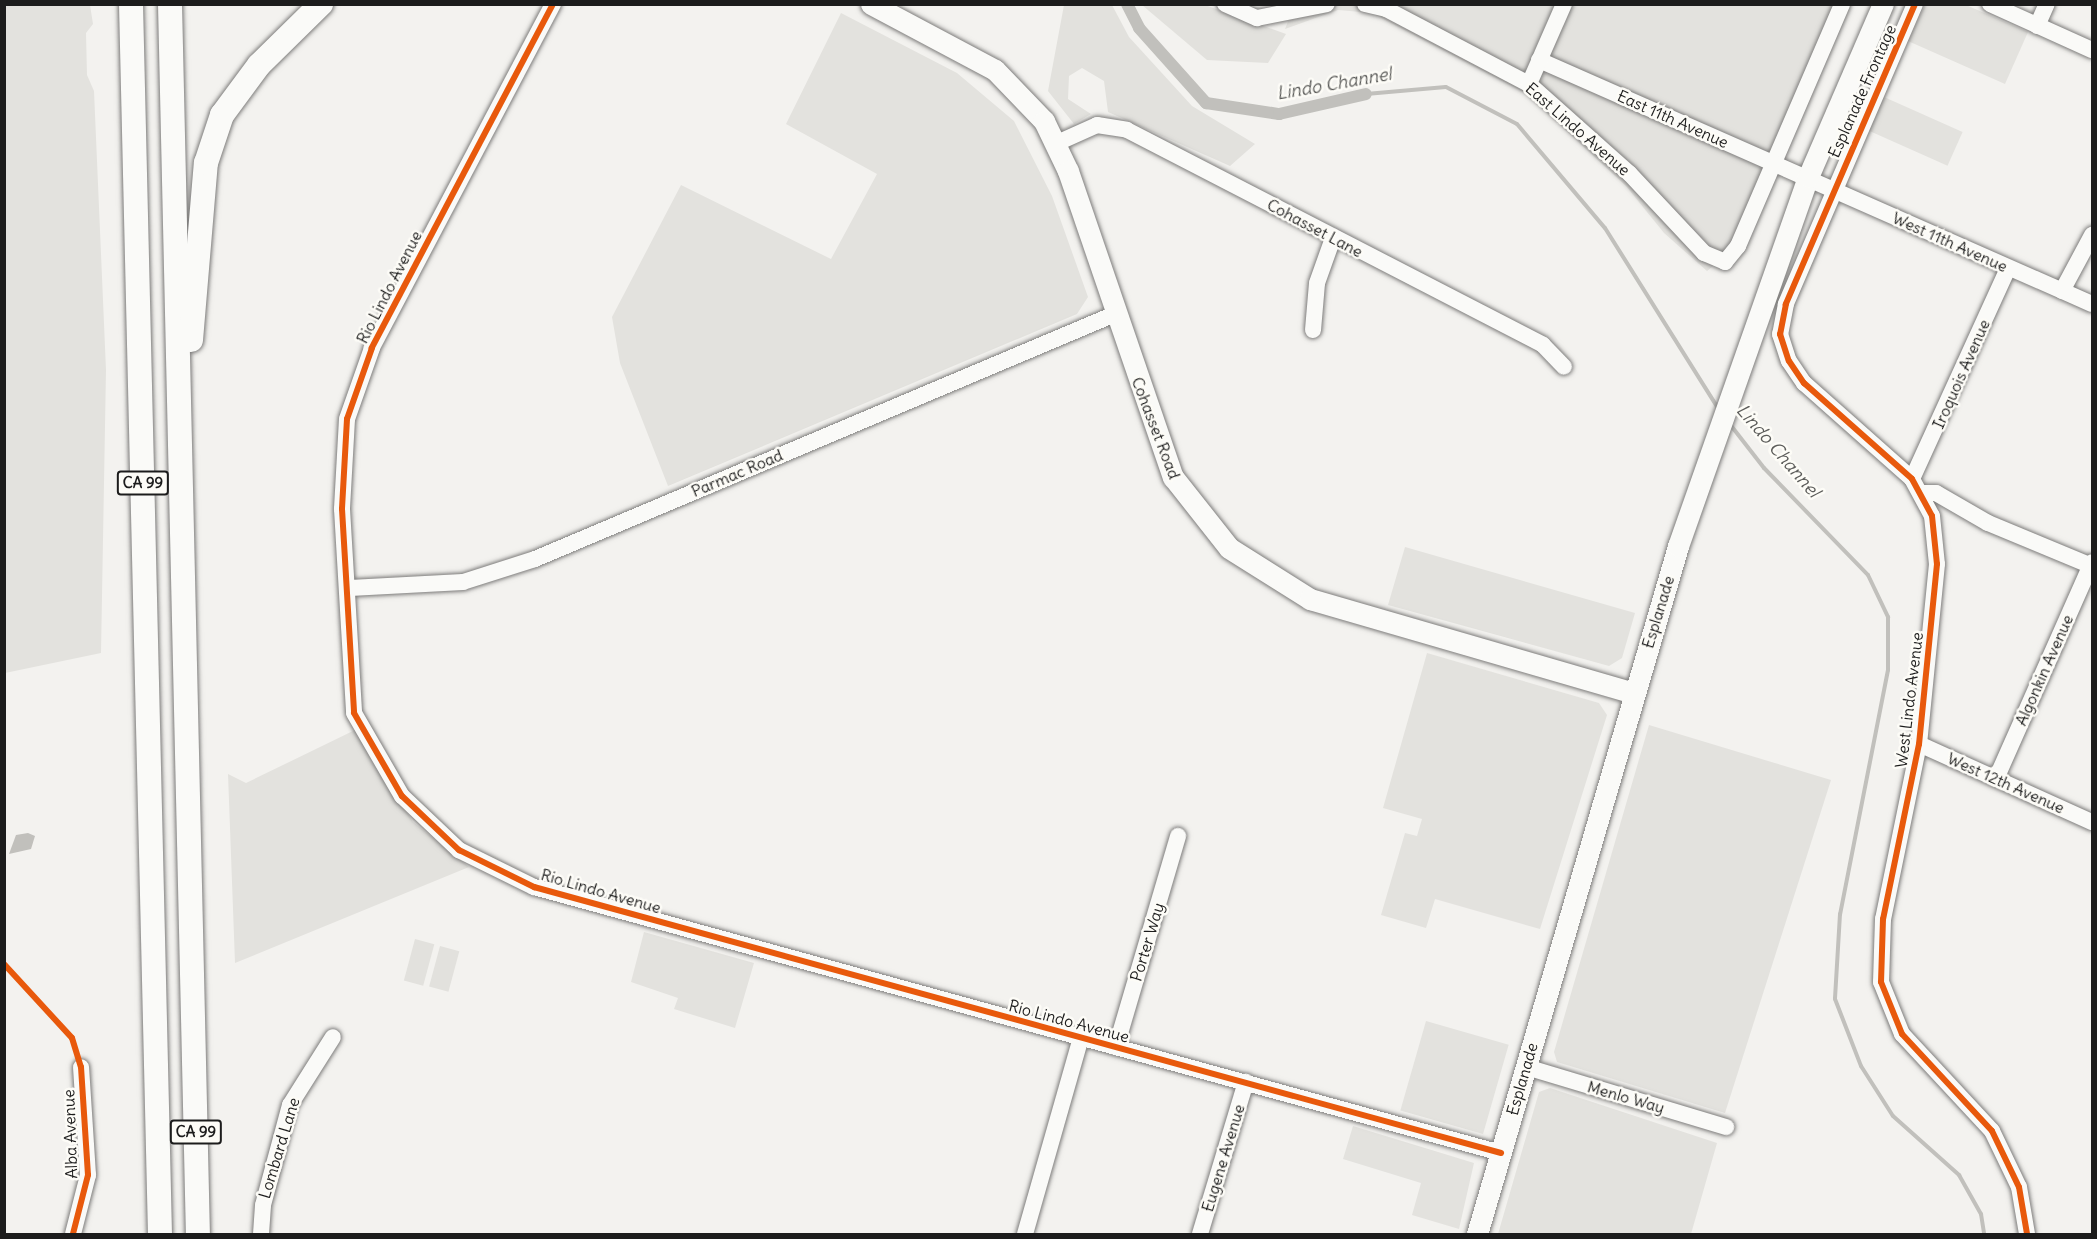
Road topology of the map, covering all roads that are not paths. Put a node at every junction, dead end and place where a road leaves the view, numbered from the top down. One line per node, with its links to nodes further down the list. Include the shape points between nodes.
1 (121, 4): 21 (highway, via 124,58)
2 (131, 4): 21 (highway, CA 99)
3 (170, 4): 34 (highway, CA 99)
4 (321, 4): 34 (highway, via 259,65 222,115 206,163 188,378)
5 (553, 4): 37 (street, Rio Lindo Avenue, via 372,348 347,419 342,509)
6 (871, 4): 22 (main road, Cohasset Road, via 995,70 1029,102)
7 (1225, 4): 16 (street, via 1257,18)
8 (1327, 4): 16 (street)
9 (1365, 4): 20 (street, East Lindo Avenue, via 1386,9)
10 (1564, 4): 19 (street)
11 (1842, 4): 23 (street)
12 (1883, 4): 24 (main road, Esplanade)
13 (1915, 4): 25 (street, Esplanade Frontage)
14 (1990, 4): 17 (street)
15 (2047, 4): 17 (street)
16 (1275, 11)
17 (2037, 26): 18 (street)
18 (2092, 50)
19 (1539, 60): 20 (street); 23 (street, East 11th Avenue)
20 (1529, 84): 23 (street, East Lindo Avenue, via 1629,173 1704,253 1725,262 1738,246)
21 (134, 99): 51 (highway, CA 99)
22 (1057, 143): 27 (street, Cohasset Lane, via 1097,125 1127,130); 31 (main road, Cohasset Road)
23 (1773, 163): 24 (street, East 11th Avenue)
24 (1808, 177): 25 (street, West 11th Avenue); 38 (main road, Esplanade, via 1749,337)
25 (1834, 190): 28 (street, West 11th Avenue); 35 (street, West Lindo Avenue, via 1786,304 1782,344 1816,396)
26 (2092, 235): 29 (street)
27 (1334, 238): 32 (street, via 1317,283); 33 (street, Cohasset Lane, via 1543,345)
28 (2008, 268): 29 (street, West 11th Avenue); 35 (street, Iroquois Avenue)
29 (2062, 291): 30 (street, West 11th Avenue)
30 (2092, 304)
31 (1114, 314): 37 (street, Parmac Road, via 535,559 463,582); 38 (main road, Cohasset Road, via 1173,477 1210,528 1248,564 1310,599)
32 (1313, 330)
33 (1564, 367)
34 (179, 397): 55 (highway, CA 99)
35 (1917, 486): 36 (street, via 1988,523); 39 (street, West Lindo Avenue, via 1934,525 1938,564)
36 (2092, 564): 40 (street, Algonkin Avenue)
37 (350, 588): 44 (street, Rio Lindo Avenue, via 354,713 402,796 473,859 559,894)
38 (1634, 693): 47 (main road, Esplanade)
39 (1919, 744): 40 (street, West 12th Avenue); 60 (street, West Lindo Avenue, via 1883,919 1883,993 1909,1042 1959,1090 1992,1131 2019,1187)
40 (1996, 779): 41 (street, West 12th Avenue)
41 (2092, 822)
42 (1178, 836): 45 (street, Porter Way)
43 (333, 1037): 56 (street, Lombard Lane, via 290,1105 262,1205)
44 (1081, 1038): 45 (street, Rio Lindo Avenue); 57 (street)
45 (1116, 1047): 48 (street, Rio Lindo Avenue)
46 (81, 1067): 52 (street, Alba Avenue, via 88,1175)
47 (1526, 1067): 49 (street, Menlo Way); 50 (main road, Esplanade)
48 (1246, 1083): 50 (street, Rio Lindo Avenue); 58 (street, Eugene Avenue)
49 (1726, 1127)
50 (1501, 1153): 59 (main road, Esplanade)
51 (159, 1202): 53 (highway); 54 (highway, CA 99)
52 (73, 1234)
53 (154, 1234)
54 (160, 1234)
55 (198, 1234)
56 (261, 1234)
57 (1024, 1234)
58 (1200, 1234)
59 (1477, 1234)
60 (2027, 1234)

